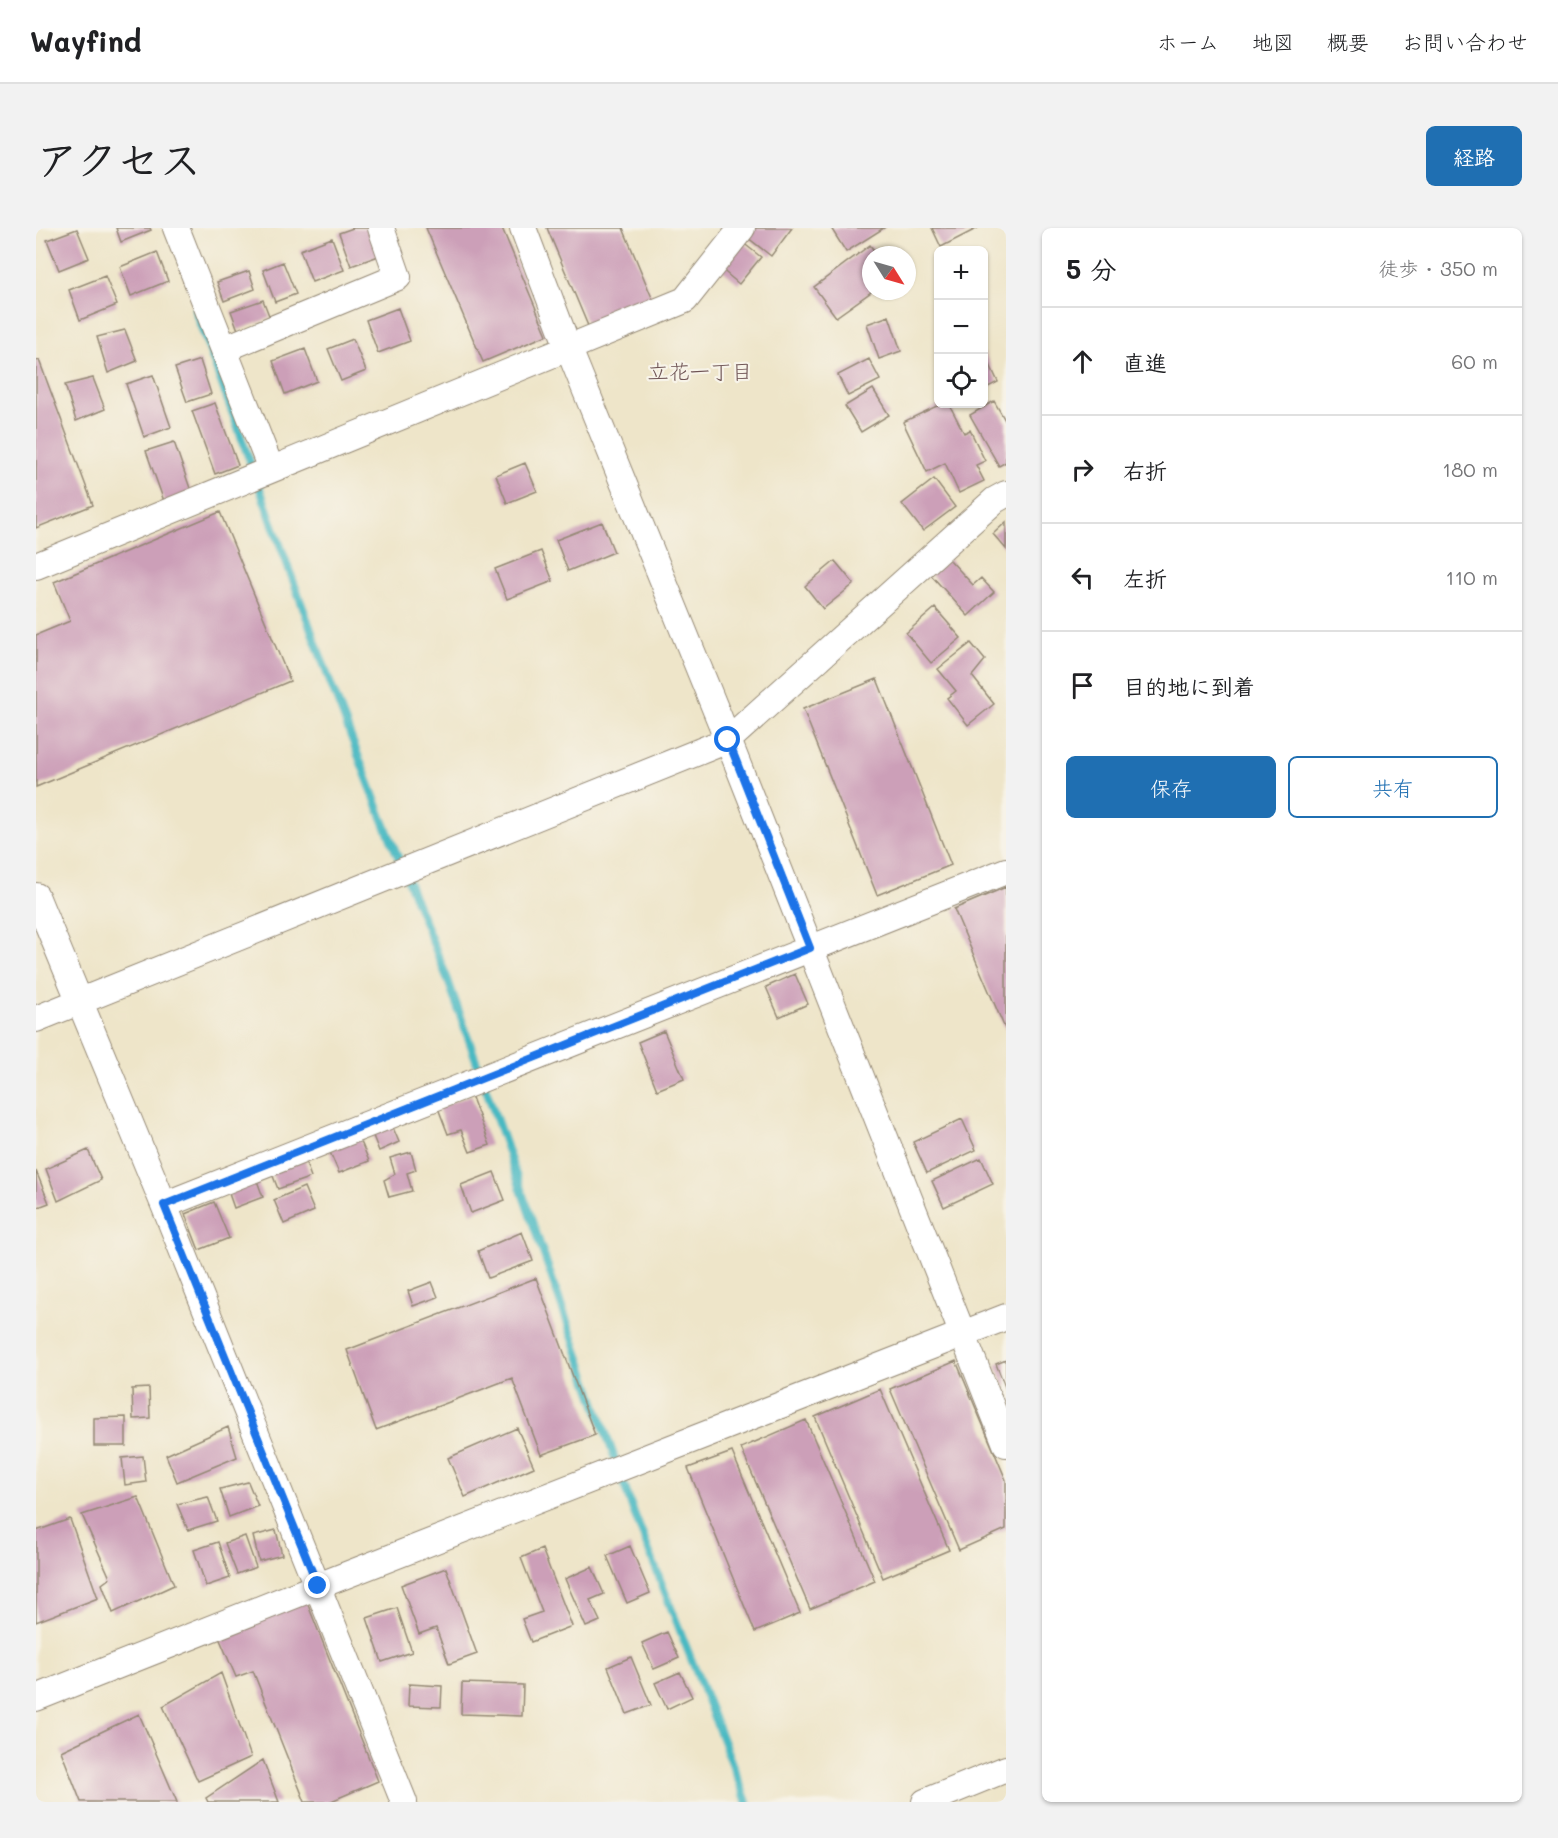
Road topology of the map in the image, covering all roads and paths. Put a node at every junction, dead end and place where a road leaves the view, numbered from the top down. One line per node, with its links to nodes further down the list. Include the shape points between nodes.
1 (176, 228): 6 (street)
2 (381, 228): 6 (street, via 398,277)
3 (523, 228): 5 (street)
4 (742, 228): 5 (street, via 685,300)
5 (568, 347): 7 (street); 10 (street)
6 (224, 349): 7 (street)
7 (271, 470): 9 (street)
8 (1006, 494): 10 (street)
9 (36, 566)
10 (728, 740): 13 (street); 14 (street)
11 (1006, 871): 13 (street)
12 (36, 896): 14 (street)
13 (810, 948): 16 (street); 18 (street)
14 (79, 1002): 15 (street); 16 (street)
15 (36, 1019)
16 (164, 1205): 20 (street)
17 (1006, 1317): 18 (street)
18 (963, 1334): 19 (street); 20 (street)
19 (1006, 1444)
20 (318, 1586): 21 (street); 23 (street)
21 (36, 1698)
22 (1006, 1769): 24 (street)
23 (404, 1802)
24 (925, 1802)

